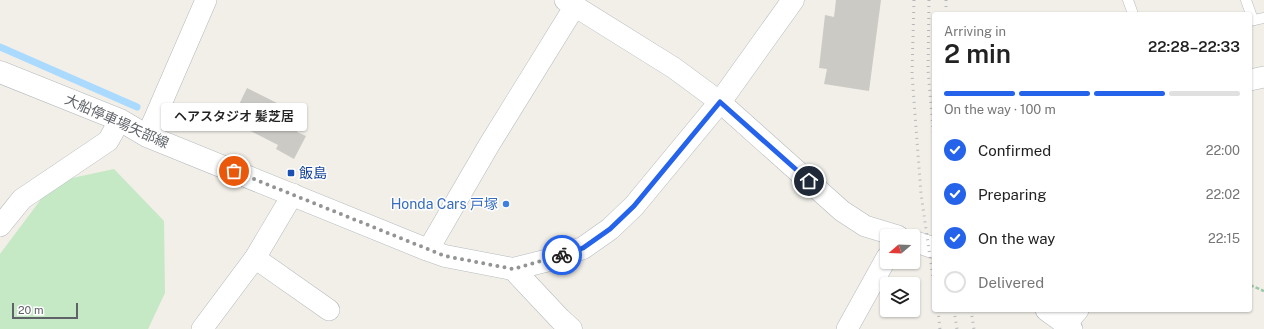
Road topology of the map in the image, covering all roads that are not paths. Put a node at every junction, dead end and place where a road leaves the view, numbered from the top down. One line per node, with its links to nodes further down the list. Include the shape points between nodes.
1 (206, 0): 15 (street)
2 (793, 0): 13 (main road, 大船停車場矢部線)
3 (1128, 0): 6 (lane)
4 (1246, 0): 7 (lane)
5 (570, 3): 13 (street, via 674,68); 21 (street)
6 (1132, 12)
7 (1249, 12)
8 (1264, 18): 9 (lane)
9 (1252, 20)
10 (0, 72): 14 (main road, 大船停車場矢部線)
11 (1264, 77): 12 (street)
12 (1252, 80)
13 (720, 102): 18 (street, via 842,211 865,226); 23 (main road, 大船停車場矢部線, via 634,206 610,229 583,248 545,262)
14 (120, 120): 15 (main road, 大船停車場矢部線); 17 (street, via 108,141 22,199)
15 (146, 136): 16 (main road, 大船停車場矢部線)
16 (293, 194): 21 (main road, 大船停車場矢部線); 22 (street)
17 (0, 226)
18 (880, 231)
19 (920, 243): 20 (street)
20 (932, 247)
21 (428, 250): 23 (main road, 大船停車場矢部線, via 445,256)
22 (255, 258): 25 (street); 28 (street)
23 (513, 269): 29 (main road)
24 (880, 269): 30 (street)
25 (329, 310)
26 (1051, 312): 27 (street)
27 (1072, 321)
28 (202, 329)
29 (572, 329)
30 (847, 329)

